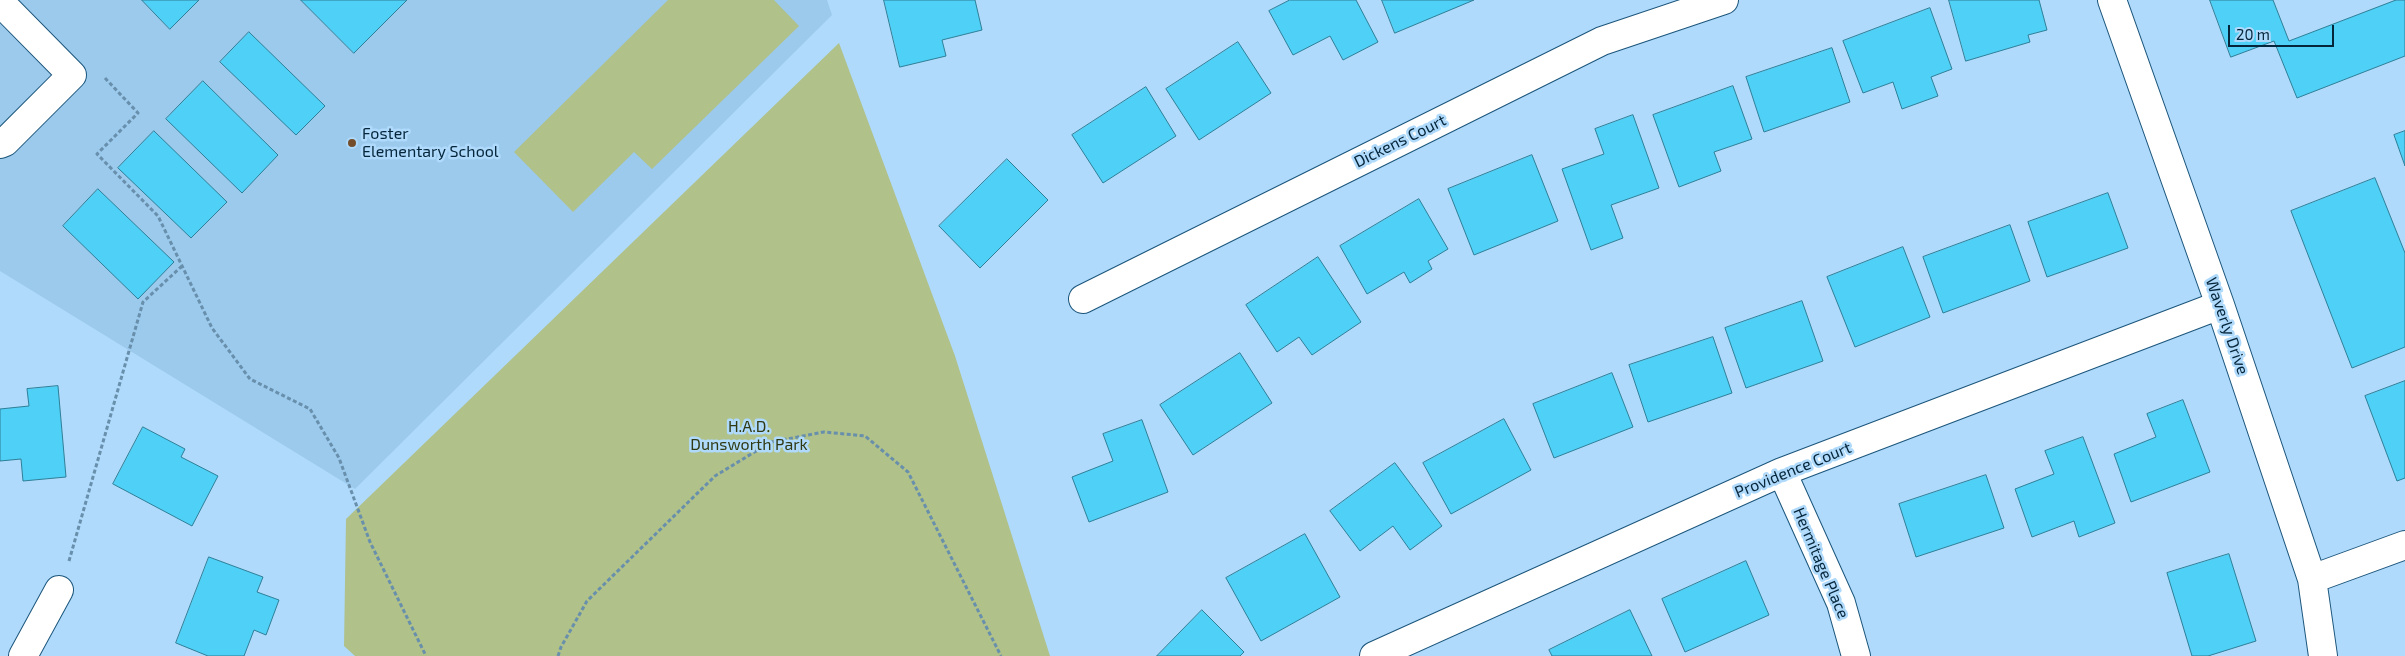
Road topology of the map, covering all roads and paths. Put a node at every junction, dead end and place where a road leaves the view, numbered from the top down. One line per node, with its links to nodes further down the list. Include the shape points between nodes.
1 (1724, 0): 7 (street, Dickens Court, via 1602,41)
2 (2112, 0): 8 (street, Waverly Drive)
3 (0, 2): 4 (street)
4 (70, 71): 5 (street, via 70,80); 6 (path, via 85,57 138,113 97,154 158,216)
5 (0, 144)
6 (182, 266): 12 (path, via 143,302); 14 (path, via 212,328 250,379 310,409 339,458 370,542)
7 (1084, 298)
8 (2220, 305): 9 (street, Providence Court); 11 (street, Waverly Drive)
9 (1782, 472): 17 (street, Providence Court); 18 (street, Hermitage Place, via 1841,603)
10 (2405, 545): 11 (street)
11 (2312, 579): 19 (street, Waverly Drive)
12 (59, 590): 13 (street)
13 (23, 656)
14 (426, 656)
15 (558, 656): 16 (path, via 587,601 715,476 771,442 824,432 865,436 908,472)
16 (1001, 656)
17 (1374, 656)
18 (1856, 656)
19 (2323, 656)

